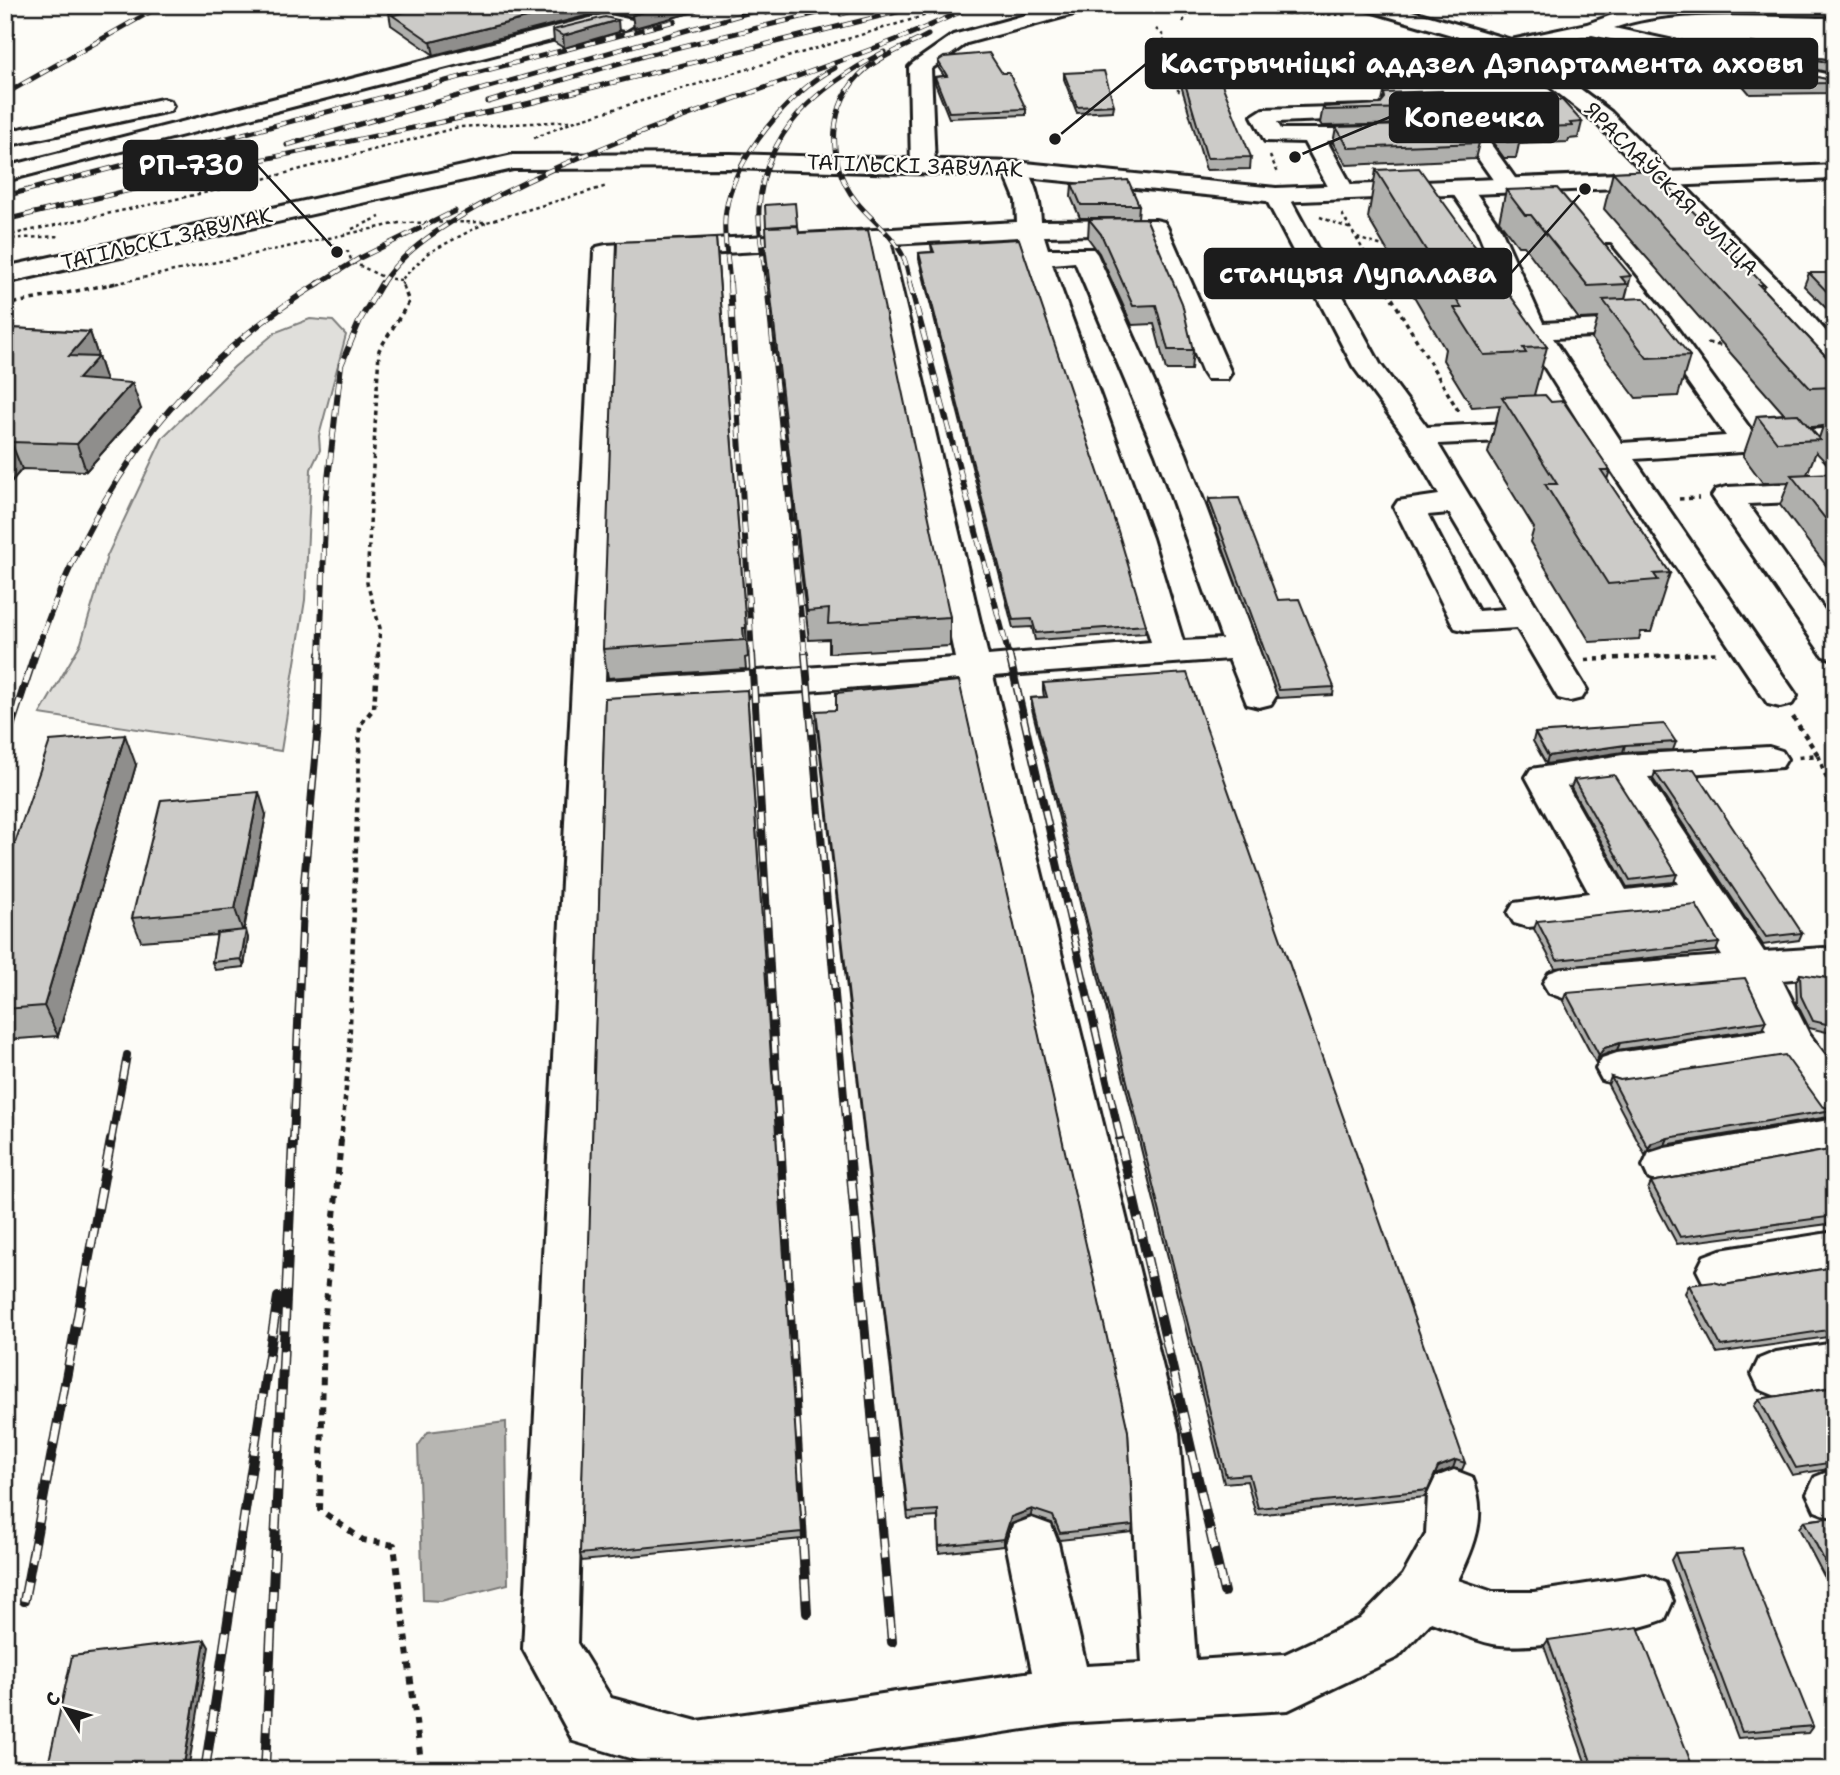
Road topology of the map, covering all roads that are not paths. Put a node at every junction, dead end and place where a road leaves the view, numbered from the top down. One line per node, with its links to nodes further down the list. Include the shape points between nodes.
1 (1085, 5): 17 (main road, via 960,39 920,67)
2 (1370, 5): 8 (main road, ЯРАСЛАЎСКАЯ ВУЛІЦА)
3 (1449, 5): 8 (main road)
4 (1710, 5): 7 (main road)
5 (1835, 9): 7 (main road)
6 (1631, 10): 7 (main road); 10 (main road)
7 (1687, 10)
8 (1408, 16): 11 (main road, ЯРАСЛАЎСКАЯ ВУЛІЦА)
9 (625, 24): 20 (main road, via 593,23)
10 (1592, 29): 11 (main road); 12 (main road)
11 (1510, 46): 21 (main road, ЯРАСЛАЎСКАЯ ВУЛІЦА, via 1603,117)
12 (1835, 82)
13 (188, 99): 16 (main road)
14 (1312, 135): 14 (main road, via 1375,123 1262,116 1273,136); 24 (main road)
15 (1474, 137): 22 (main road)
16 (5, 139)
17 (923, 166): 18 (main road, ТАГІЛЬСКІ ЗАВУЛАК); 29 (main road, ТАГІЛЬСКІ ЗАВУЛАК, via 513,162)
18 (1015, 169): 25 (main road, ТАГІЛЬСКІ ЗАВУЛАК); 27 (main road, via 1028,201)
19 (1835, 172): 21 (main road, ТАГІЛЬСКІ ЗАВУЛАК)
20 (5, 174)
21 (1661, 177): 22 (main road, ТАГІЛЬСКІ ЗАВУЛАК); 31 (main road, ЯРАСЛАЎСКАЯ ВУЛІЦА)
22 (1509, 186): 23 (main road, ТАГІЛЬСКІ ЗАВУЛАК)
23 (1461, 188): 24 (main road, ТАГІЛЬСКІ ЗАВУЛАК); 32 (main road, via 1489,229)
24 (1336, 192): 25 (main road, ТАГІЛЬСКІ ЗАВУЛАК)
25 (1283, 194): 36 (main road, via 1367,366)
26 (874, 239): 27 (main road); 47 (main road, via 882,249); 49 (main road, via 606,252)
27 (1033, 243): 35 (main road, via 1155,227); 42 (main road); 42 (main road, via 1084,254 1171,454)
28 (1601, 251): 33 (main road)
29 (5, 275)
30 (1835, 314): 31 (main road)
31 (1797, 315): 34 (main road, ЯРАСЛАЎСКАЯ ВУЛІЦА)
32 (1535, 331): 33 (main road); 38 (main road)
33 (1667, 332): 39 (main road)
34 (1835, 359)
35 (1217, 373)
36 (1419, 436): 38 (main road, via 1471,433); 41 (main road)
37 (1835, 437): 39 (main road)
38 (1605, 440): 39 (main road); 51 (main road)
39 (1745, 442)
40 (1835, 491): 45 (main road, via 1727,496)
41 (1459, 503): 43 (main road); 43 (main road, via 1409,507 1467,621)
42 (1167, 537): 44 (main road); 46 (main road)
43 (1525, 618): 48 (main road)
44 (1239, 649): 46 (main road); 50 (main road)
45 (1835, 649)
46 (1170, 651): 47 (main road)
47 (973, 665): 49 (main road, via 808,681); 73 (main road, via 1154,1433)
48 (1570, 690)
49 (587, 693): 74 (main road, via 550,1649 593,1721 697,1748)
50 (1259, 696)
51 (1780, 696)
52 (1769, 759): 53 (main road)
53 (1623, 767): 54 (main road); 55 (main road, via 1544,777)
54 (1706, 895): 55 (main road); 58 (main road)
55 (1614, 903): 56 (main road)
56 (1528, 912)
57 (1835, 965): 58 (main road, via 1824,962)
58 (1757, 970): 59 (main road); 60 (main road)
59 (1563, 983)
60 (1792, 1043): 61 (main road); 62 (main road)
61 (1617, 1069)
62 (1835, 1100)
63 (1835, 1136): 64 (main road)
64 (1665, 1166)
65 (1835, 1251): 66 (main road)
66 (1720, 1270)
67 (1835, 1364): 68 (main road)
68 (1776, 1374)
69 (1454, 1493): 71 (main road, via 1452,1538)
70 (1032, 1543): 74 (main road)
71 (1422, 1593): 72 (main road, via 1493,1618 1534,1618); 73 (main road, via 1379,1638 1288,1682)
72 (1646, 1601)
73 (1171, 1691): 74 (main road)
74 (1065, 1695)

